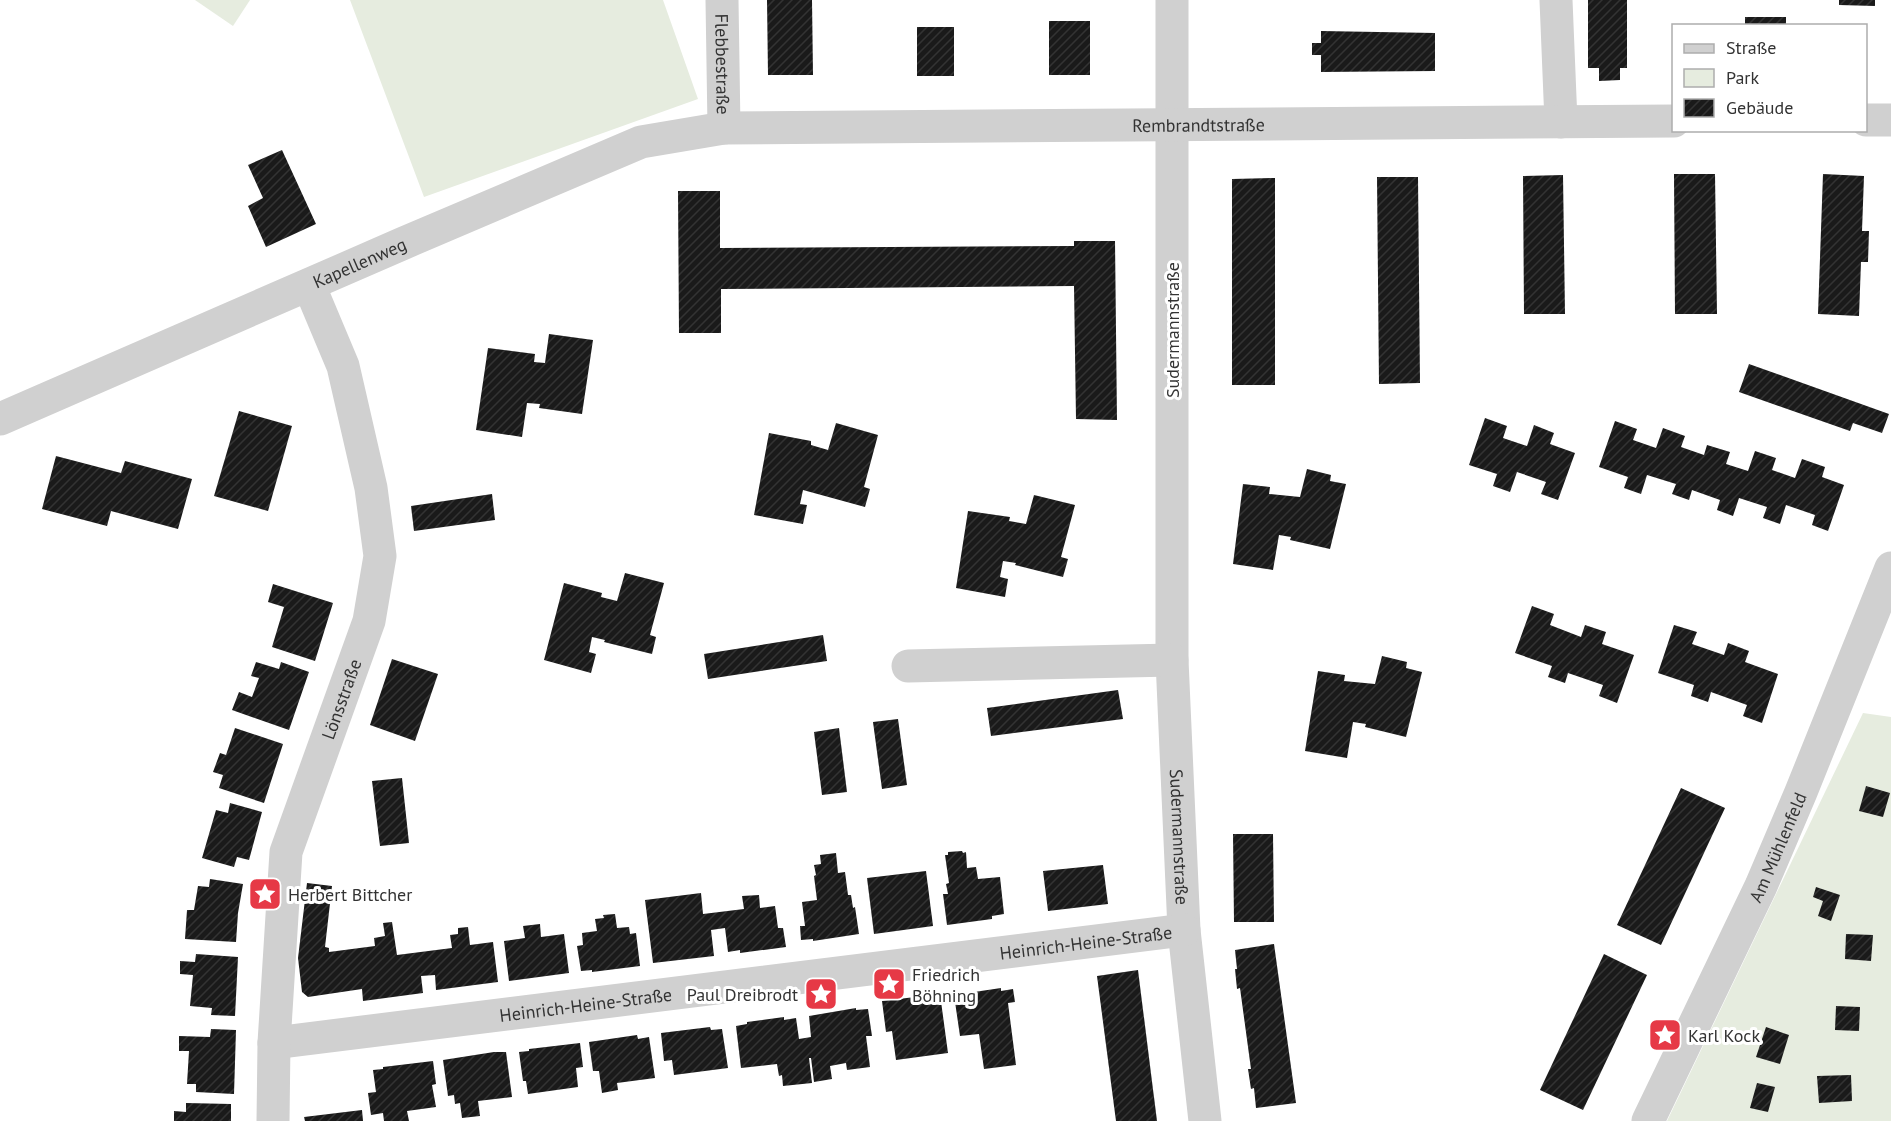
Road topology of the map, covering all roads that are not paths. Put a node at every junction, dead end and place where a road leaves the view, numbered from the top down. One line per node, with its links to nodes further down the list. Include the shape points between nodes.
1 (722, 0): 9 (street, Flebbestraße)
2 (1172, 0): 8 (street, Sudermannstraße)
3 (1556, 0): 7 (street)
4 (1867, 120): 5 (street)
5 (1891, 120)
6 (1672, 121): 7 (street, Rembrandtstraße)
7 (1561, 122): 8 (street, Rembrandtstraße)
8 (1172, 126): 9 (street, Rembrandtstraße); 13 (street, Sudermannstraße)
9 (724, 128): 10 (street, Kapellenweg, via 641,142)
10 (309, 285): 11 (street, Kapellenweg); 16 (street, Lönsstraße, via 343,366 381,556 369,621 286,852)
11 (0, 419)
12 (1891, 568): 19 (street, Am Mühlenfeld, via 1761,886)
13 (1172, 660): 14 (street); 15 (street, Sudermannstraße)
14 (908, 666)
15 (1184, 930): 16 (street, Heinrich-Heine-Straße); 18 (street, Sudermannstraße)
16 (274, 1043): 17 (street, Lönsstraße)
17 (273, 1121)
18 (1205, 1121)
19 (1648, 1121)

